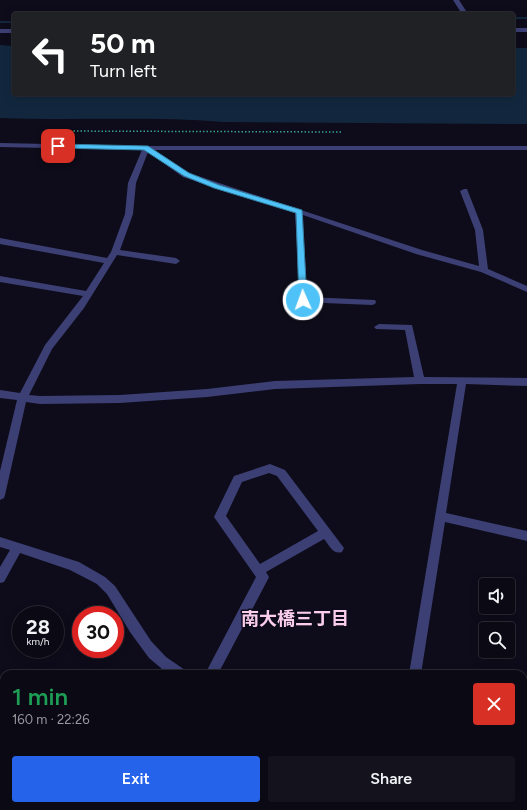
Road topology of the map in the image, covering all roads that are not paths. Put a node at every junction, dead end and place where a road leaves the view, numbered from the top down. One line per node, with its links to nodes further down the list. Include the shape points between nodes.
1 (456, 0): 2 (street)
2 (464, 12)
3 (515, 30): 4 (street)
4 (527, 30)
5 (0, 31): 6 (street)
6 (12, 32)
7 (0, 146): 8 (street)
8 (146, 148): 9 (street); 11 (street, via 186,175); 13 (street, via 132,183 129,214)
9 (527, 148)
10 (464, 191): 16 (street, via 479,230)
11 (300, 212): 16 (street, via 419,252); 20 (street, via 303,300)
12 (0, 241): 14 (street)
13 (115, 252): 14 (street); 15 (street)
14 (109, 261): 19 (street)
15 (176, 261)
16 (484, 270): 18 (street)
17 (0, 279): 19 (street)
18 (527, 288)
19 (88, 294): 26 (street, via 48,347)
20 (372, 302)
21 (379, 327): 22 (street, via 409,327)
22 (420, 380): 23 (street); 26 (street, via 275,385 120,399)
23 (462, 381): 24 (street); 28 (street)
24 (527, 382)
25 (0, 394): 26 (street)
26 (22, 398): 27 (street)
27 (0, 495)
28 (440, 516): 30 (street); 38 (street)
29 (326, 532): 33 (street); 34 (street); 34 (street, via 281,473 270,468 238,479 220,517)
30 (527, 536)
31 (0, 542): 32 (street)
32 (17, 548): 35 (street); 36 (street, via 84,569 99,580 111,590 140,638 155,657)
33 (338, 548)
34 (258, 571): 37 (street, via 263,577)
35 (0, 578)
36 (174, 670)
37 (213, 670)
38 (416, 670)

